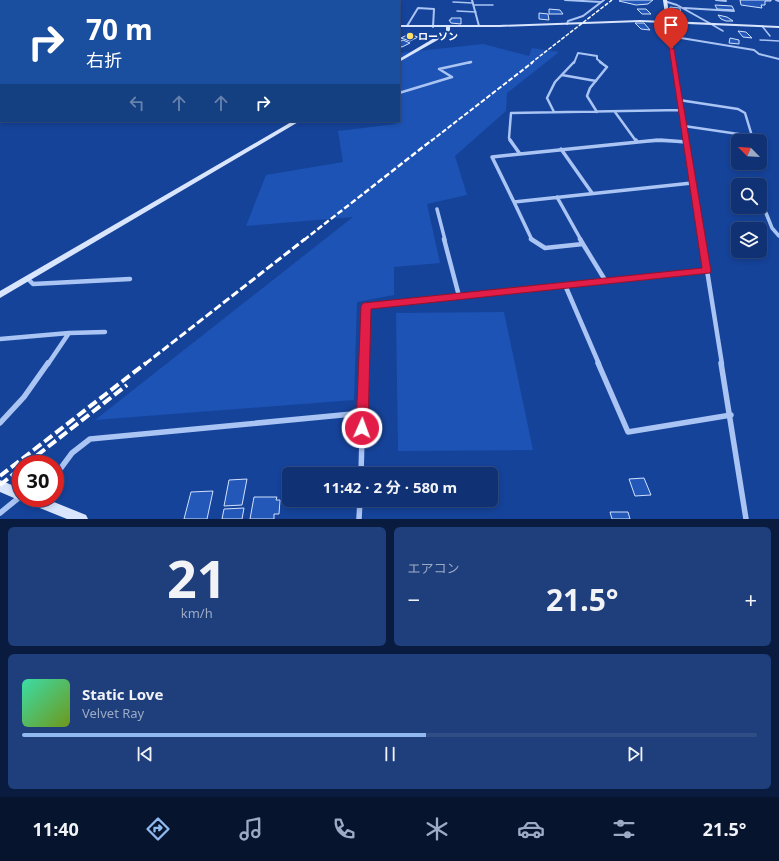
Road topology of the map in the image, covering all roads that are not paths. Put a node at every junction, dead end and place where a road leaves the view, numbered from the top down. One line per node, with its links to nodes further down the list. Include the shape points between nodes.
1 (565, 0): 7 (street)
2 (604, 0): 7 (street)
3 (665, 0): 10 (street); 14 (street)
4 (716, 0): 5 (street)
5 (726, 1)
6 (453, 2): 8 (lane)
7 (601, 2): 15 (street, via 583,16 568,21)
8 (473, 3): 9 (lane); 13 (street)
9 (493, 5)
10 (683, 8): 12 (street); 16 (street)
11 (457, 11): 13 (lane)
12 (734, 11)
13 (476, 12): 19 (street)
14 (668, 22): 15 (street); 16 (street); 25 (street)
15 (568, 24): 19 (street)
16 (711, 24): 20 (street); 24 (lane)
17 (400, 26): 18 (street)
18 (407, 26): 21 (street); 21 (street, via 418,8 434,10)
19 (479, 26): 22 (street)
20 (762, 26): 23 (street); 26 (lane)
21 (433, 27): 22 (street)
22 (448, 27): 30 (street, via 448,32)
23 (779, 27)
24 (723, 31)
25 (669, 36): 29 (street, via 754,50 759,54); 35 (street)
26 (770, 36)
27 (760, 40): 28 (lane)
28 (779, 42)
29 (779, 59)
30 (400, 60)
31 (471, 62): 34 (street, via 439,68 452,77)
32 (562, 74): 33 (street); 33 (street, via 573,64 578,53 597,56 607,67); 37 (street, via 547,98)
33 (596, 81): 38 (street, via 587,96)
34 (400, 94)
35 (679, 100): 36 (street); 41 (street, via 738,109 745,113 752,136)
36 (681, 110): 39 (street); 41 (street)
37 (554, 112): 38 (street); 45 (street, via 511,112 509,138)
38 (597, 112): 39 (street)
39 (615, 112): 42 (street)
40 (295, 122): 55 (street)
41 (684, 126): 43 (street)
42 (637, 142): 43 (street); 44 (street)
43 (686, 142): 46 (street)
44 (561, 149): 45 (street); 47 (street)
45 (520, 154): 49 (street, via 492,157)
46 (692, 183): 47 (street); 54 (street)
47 (592, 193): 48 (street)
48 (557, 197): 49 (street); 53 (street)
49 (514, 202): 53 (street, via 532,240 545,248)
50 (437, 209): 60 (street)
51 (766, 214): 52 (street, via 772,228)
52 (779, 236)
53 (583, 244): 57 (street)
54 (707, 271): 57 (street); 65 (street)
55 (28, 279): 56 (street, via 33,284); 59 (street)
56 (130, 279)
57 (605, 280): 58 (street)
58 (566, 285): 60 (street); 65 (street, via 628,432)
59 (0, 295)
60 (459, 296): 64 (street, via 366,306)
61 (105, 332): 62 (street)
62 (69, 333): 63 (street); 66 (street, via 24,397)
63 (0, 339)
64 (363, 413): 67 (street, via 90,438 72,453); 68 (street)
65 (731, 415): 77 (street)
66 (0, 422)
67 (64, 464)
68 (361, 467)
69 (0, 486): 70 (street)
70 (12, 492)
71 (12, 503): 74 (street)
72 (53, 507): 75 (street)
73 (360, 507): 76 (street)
74 (0, 513)
75 (82, 519)
76 (359, 519)
77 (746, 519)

